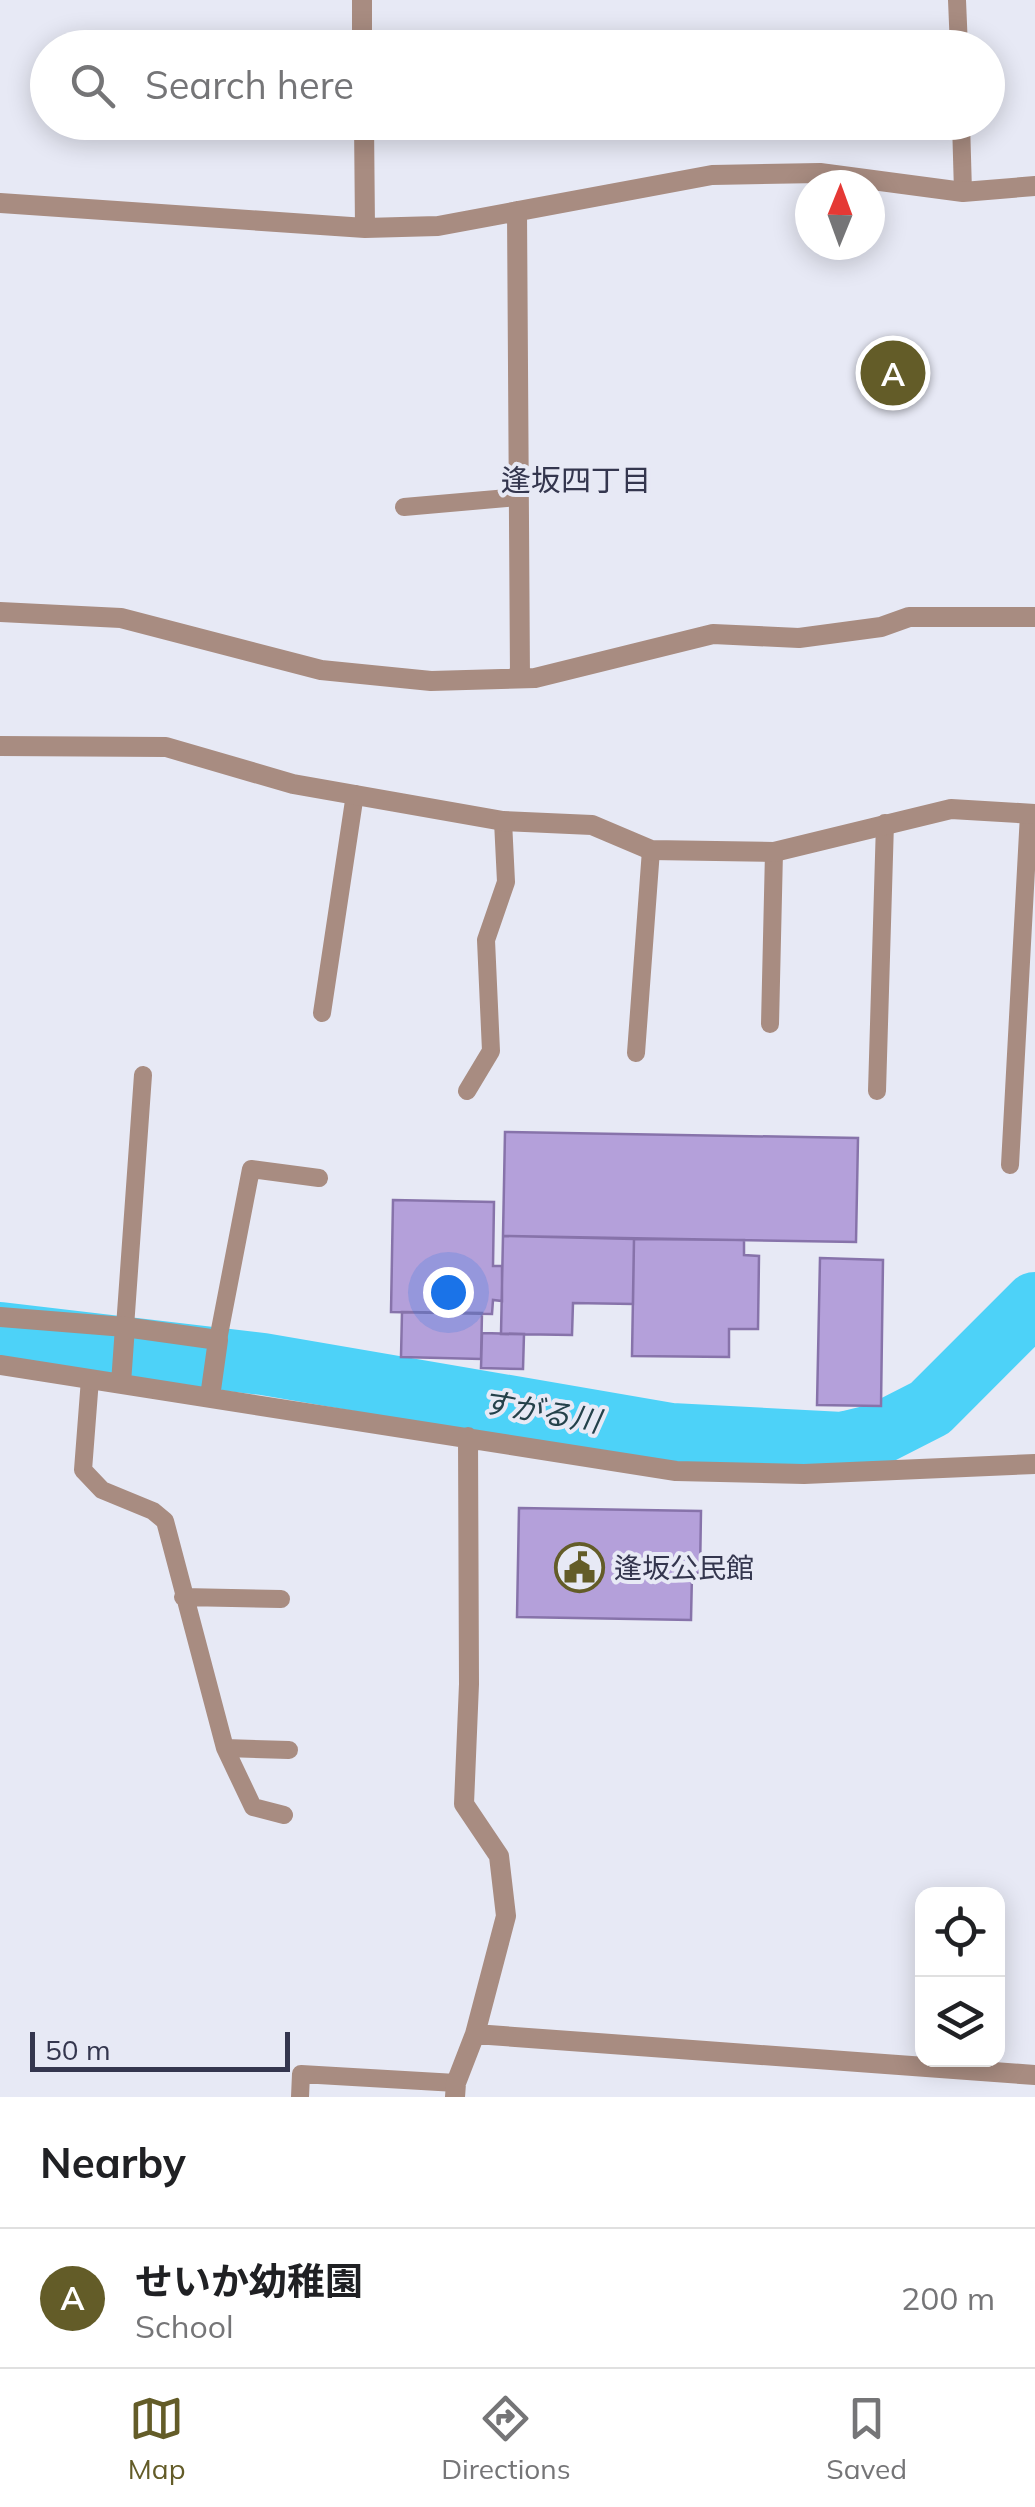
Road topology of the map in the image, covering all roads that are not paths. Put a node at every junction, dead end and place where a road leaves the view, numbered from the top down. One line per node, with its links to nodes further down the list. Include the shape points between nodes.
1 (362, 0): 3 (street)
2 (957, 0): 4 (lane)
3 (362, 30)
4 (958, 30)
5 (364, 140): 11 (street)
6 (962, 140): 8 (lane)
7 (1035, 186): 8 (street)
8 (963, 192): 10 (street, via 820,173 712,175)
9 (0, 204): 11 (street)
10 (517, 211): 11 (street, via 438,226); 12 (street)
11 (366, 228)
12 (518, 497): 13 (lane); 16 (street)
13 (404, 507)
14 (0, 612): 16 (street, via 121,618 321,670 431,682)
15 (1035, 618): 16 (street, via 909,617 799,638 713,634)
16 (520, 678)
17 (0, 746): 18 (street, via 166,747 292,784)
18 (355, 794): 20 (street); 24 (lane)
19 (1032, 814): 21 (street, via 950,809); 30 (lane)
20 (503, 820): 22 (street, via 592,825); 29 (lane, via 506,882 486,940 491,1051)
21 (885, 822): 23 (street); 28 (lane)
22 (651, 850): 23 (street); 26 (lane)
23 (774, 852): 25 (lane)
24 (322, 1012)
25 (770, 1024)
26 (636, 1053)
27 (143, 1075): 33 (lane)
28 (877, 1091)
29 (467, 1092)
30 (1010, 1165)
31 (319, 1178): 34 (lane, via 251,1169)
32 (0, 1317): 33 (street)
33 (124, 1333): 34 (street); 36 (street)
34 (218, 1343): 38 (street)
35 (0, 1366): 37 (street)
36 (121, 1375): 37 (street); 38 (street)
37 (90, 1379): 41 (lane, via 84,1470 102,1490 165,1522)
38 (211, 1386): 39 (street)
39 (468, 1436): 40 (street, via 676,1471 804,1474); 46 (street, via 464,1804 498,1856 506,1916)
40 (1035, 1464)
41 (183, 1597): 42 (lane); 43 (lane)
42 (281, 1599)
43 (225, 1748): 44 (lane); 45 (lane, via 253,1806)
44 (290, 1750)
45 (284, 1815)
46 (476, 2034): 47 (street); 48 (street)
47 (1035, 2075)
48 (456, 2090): 49 (lane, via 301,2074)
49 (300, 2097)

